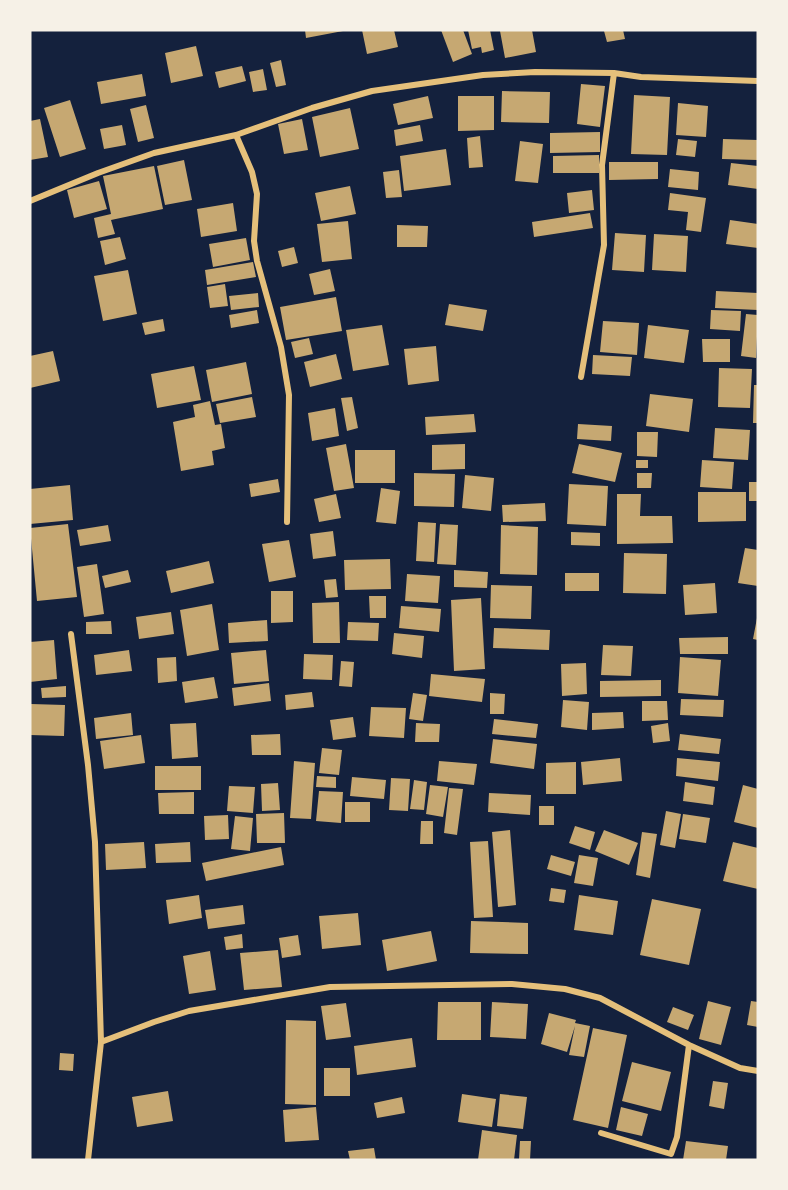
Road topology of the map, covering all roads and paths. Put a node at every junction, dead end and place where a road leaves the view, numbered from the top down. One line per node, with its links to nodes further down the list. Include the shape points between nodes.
1 (614, 73): 2 (street); 3 (street, via 483,75 372,91); 5 (street, via 602,165 604,245)
2 (758, 81)
3 (236, 135): 4 (street, via 154,153); 6 (street, via 252,172 257,261 281,347 289,395)
4 (30, 201)
5 (580, 377)
6 (287, 522)
7 (71, 634): 8 (street, via 95,842)
8 (101, 1042): 9 (street, via 189,1011 330,987 512,984 565,989 600,998); 12 (street)
9 (689, 1045): 10 (street, via 740,1068); 11 (street, via 677,1137 671,1154)
10 (758, 1071)
11 (602, 1133)
12 (88, 1160)

